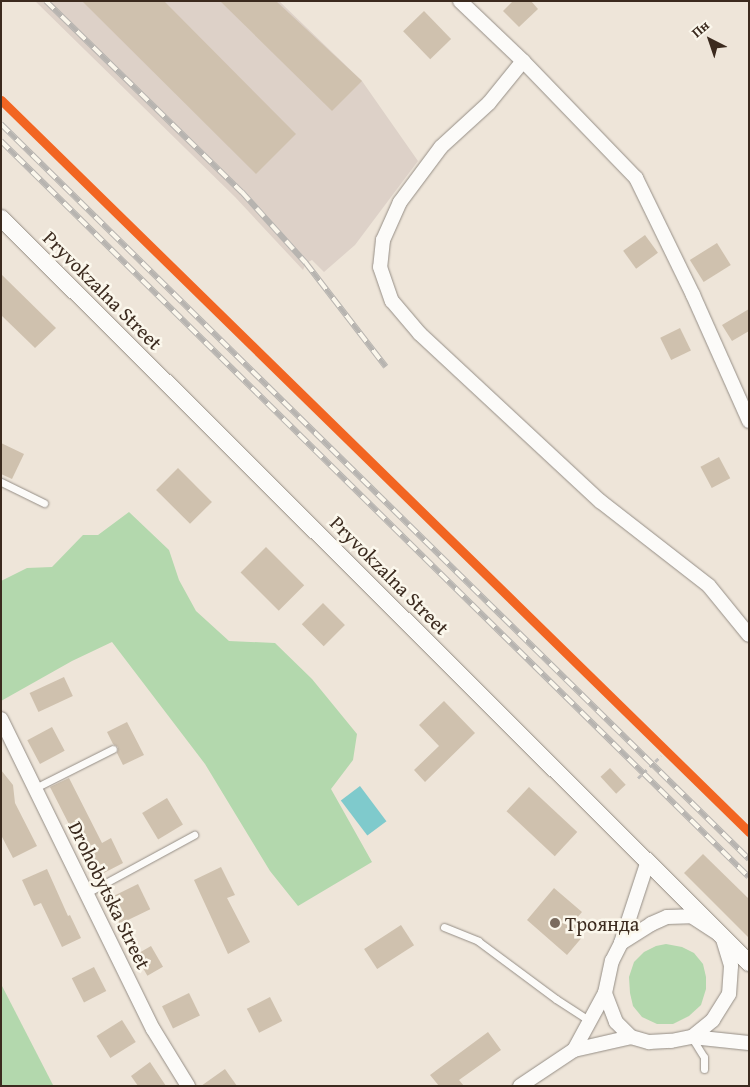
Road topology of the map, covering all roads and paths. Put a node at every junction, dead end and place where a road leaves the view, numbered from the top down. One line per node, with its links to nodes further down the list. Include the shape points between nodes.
1 (460, 1): 2 (street)
2 (523, 61): 4 (street, via 636,178 693,294); 7 (street, via 489,102 441,147 400,202 383,240 380,267 392,300 420,334 600,501 709,586)
3 (1, 218): 14 (street, Pryvokzalna Street)
4 (749, 421)
5 (1, 482): 6 (lane)
6 (44, 503)
7 (749, 635)
8 (1, 719): 12 (street, Drohobytska Street)
9 (113, 750): 12 (lane)
10 (661, 756): 11 (path)
11 (638, 778)
12 (35, 788): 15 (street, Drohobytska Street)
13 (194, 835): 15 (lane)
14 (648, 861): 17 (street, Pryvokzalna Street); 18 (street)
15 (87, 893): 27 (street, Drohobytska Street, via 153,1029)
16 (444, 927): 21 (lane, via 478,941 556,1000)
17 (722, 936): 18 (street, via 690,916 667,917); 19 (street, Pryvokzalna Street); 22 (street, via 731,966 729,994 713,1020)
18 (621, 943): 20 (street, via 612,961)
19 (749, 963)
20 (605, 993): 21 (street); 23 (street, via 616,1022)
21 (590, 1021): 25 (street)
22 (692, 1037): 23 (street, via 649,1042); 24 (street); 26 (lane, via 704,1057)
23 (631, 1038): 25 (street)
24 (749, 1043)
25 (574, 1050): 28 (street)
26 (704, 1069)
27 (188, 1086)
28 (520, 1086)

